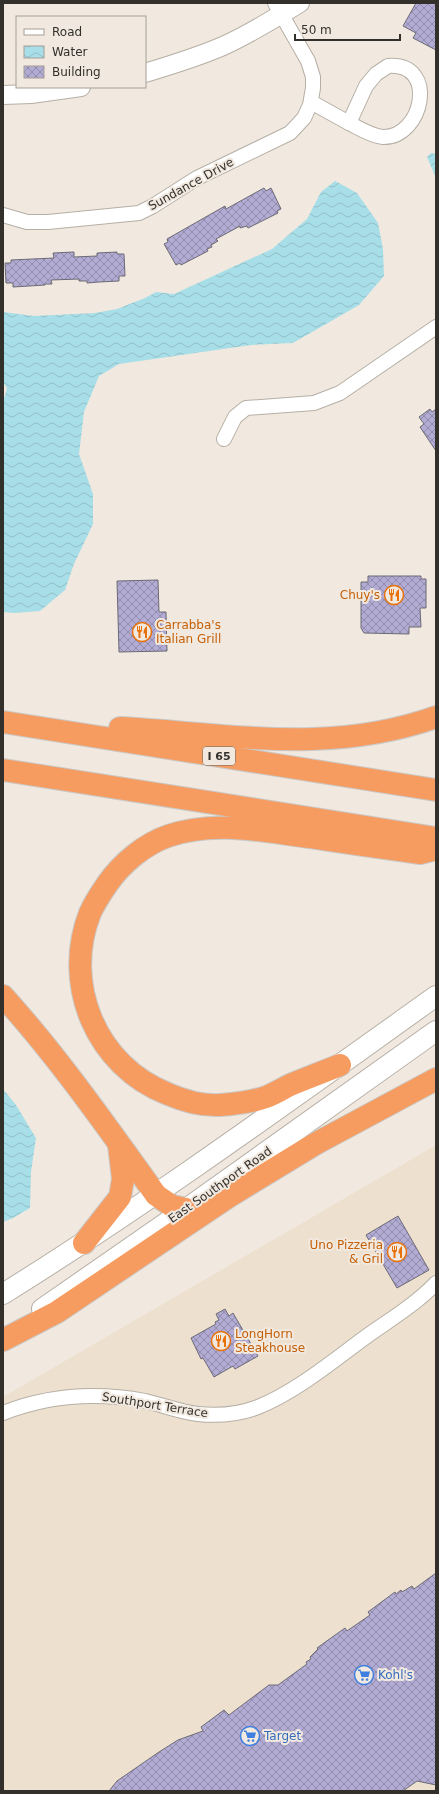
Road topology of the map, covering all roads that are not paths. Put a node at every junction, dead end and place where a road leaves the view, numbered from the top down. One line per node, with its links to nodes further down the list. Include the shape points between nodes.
1 (300, 3): 2 (street)
2 (278, 9): 3 (street, via 225,45); 6 (street, Sundance Drive, via 310,66 313,82)
3 (146, 73)
4 (74, 88): 5 (street)
5 (3, 95)
6 (311, 102): 7 (street); 8 (street, Sundance Drive, via 304,118 290,133 197,178 140,212 48,222 27,222)
7 (349, 123): 7 (street, via 373,135 384,137 398,133 410,124 421,106 424,99 421,82 403,66 388,66 381,69 366,86)
8 (3, 215)
9 (436, 327): 10 (street, via 340,393 314,403 246,408 235,417)
10 (224, 439)
11 (436, 716): 12 (highway, via 418,723 370,734 327,739 278,740 176,731)
12 (3, 722): 14 (highway, I 65)
13 (3, 770): 15 (highway)
14 (436, 790)
15 (436, 838)
16 (436, 849): 20 (highway, via 420,853 240,827 201,828 167,836 153,843 128,861 112,877 96,900 81,945 80,978 83,997 97,1032 108,1050 150,1087 186,1101 218,1105 266,1097)
17 (3, 996): 22 (highway, via 44,1042)
18 (436, 996): 20 (main road)
19 (436, 1031): 24 (main road, East Southport Road)
20 (340, 1065): 23 (main road)
21 (436, 1079): 29 (highway, via 315,1144 228,1197 57,1312)
22 (118, 1144): 23 (highway); 25 (highway, via 123,1179 120,1197)
23 (156, 1195): 24 (highway, via 172,1206); 25 (main road)
24 (186, 1209): 28 (main road, East Southport Road)
25 (84, 1243): 27 (main road)
26 (436, 1283): 30 (street, Southport Terrace, via 414,1303 344,1354 278,1398 250,1410 227,1414 198,1414 130,1399 82,1396 36,1402)
27 (3, 1294)
28 (3, 1336)
29 (3, 1340)
30 (3, 1413)

